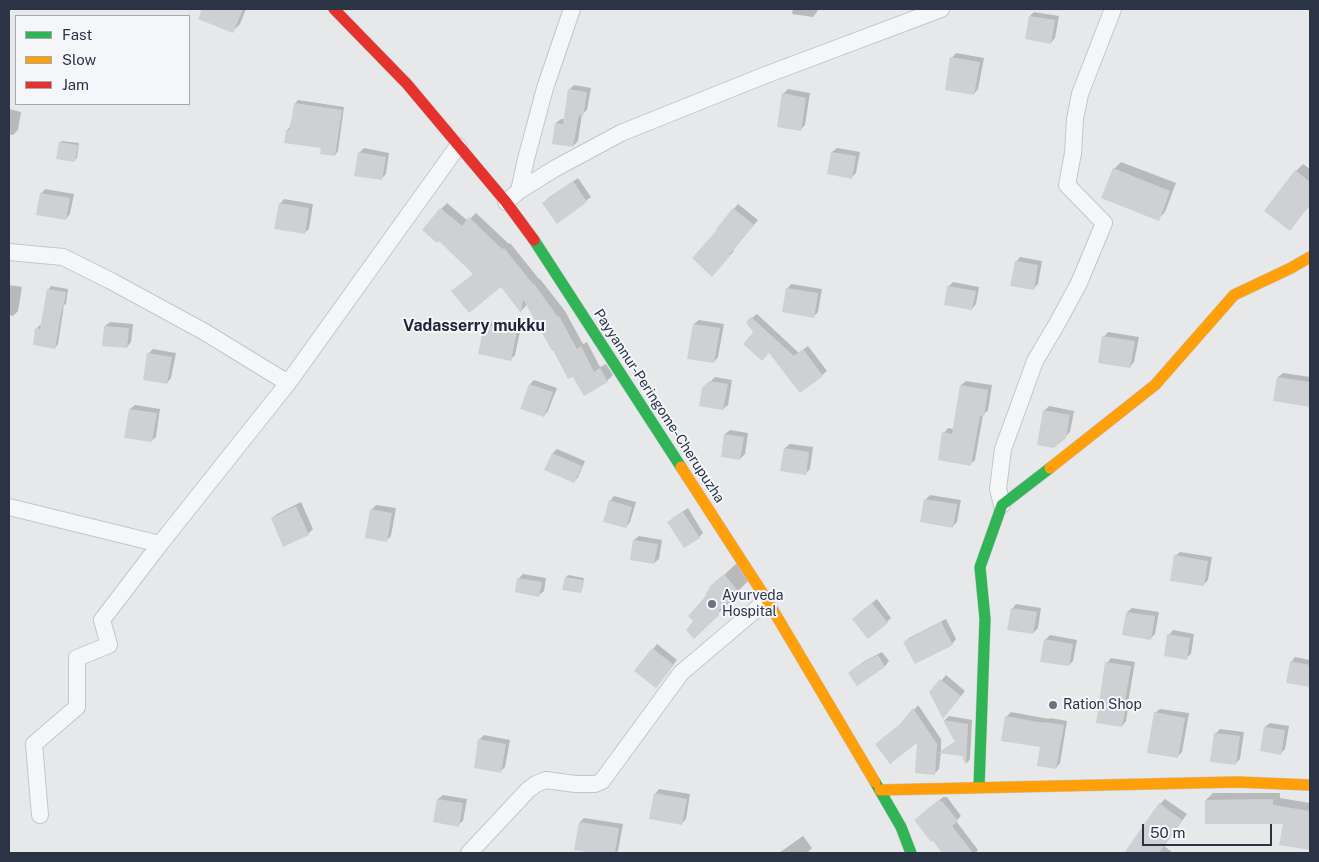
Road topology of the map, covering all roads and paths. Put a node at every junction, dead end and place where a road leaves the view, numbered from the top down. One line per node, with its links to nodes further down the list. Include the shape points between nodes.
1 (334, 9): 5 (street, Payyannur-Peringome-Cherupuzha, via 407,84)
2 (572, 9): 6 (street, via 545,88)
3 (941, 9): 6 (street, via 621,133)
4 (1113, 9): 11 (street, via 1080,94 1067,185 1104,223 1079,284 1028,379 1004,449 998,489)
5 (458, 146): 7 (street, Payyannur-Peringome-Cherupuzha); 10 (street)
6 (519, 191): 7 (street)
7 (506, 202): 14 (street, Payyannur-Peringome-Cherupuzha, via 538,245)
8 (9, 252): 10 (street, via 63,257 203,331)
9 (1310, 257): 11 (street, via 1234,295 1155,385)
10 (288, 383): 13 (street)
11 (1002, 505): 16 (street, via 980,567 986,619)
12 (9, 507): 13 (street)
13 (160, 544): 18 (street, via 102,620 109,645 77,658 77,707 34,744)
14 (767, 600): 17 (street, Payyannur-Peringome-Cherupuzha); 19 (street, via 681,673 602,781 575,784 546,780 536,784)
15 (1310, 785): 16 (street, via 1237,782)
16 (979, 787): 17 (street)
17 (880, 790): 20 (street, Payyannur-Peringome-Cherupuzha, via 901,827)
18 (40, 815)
19 (469, 853)
20 (911, 853)

